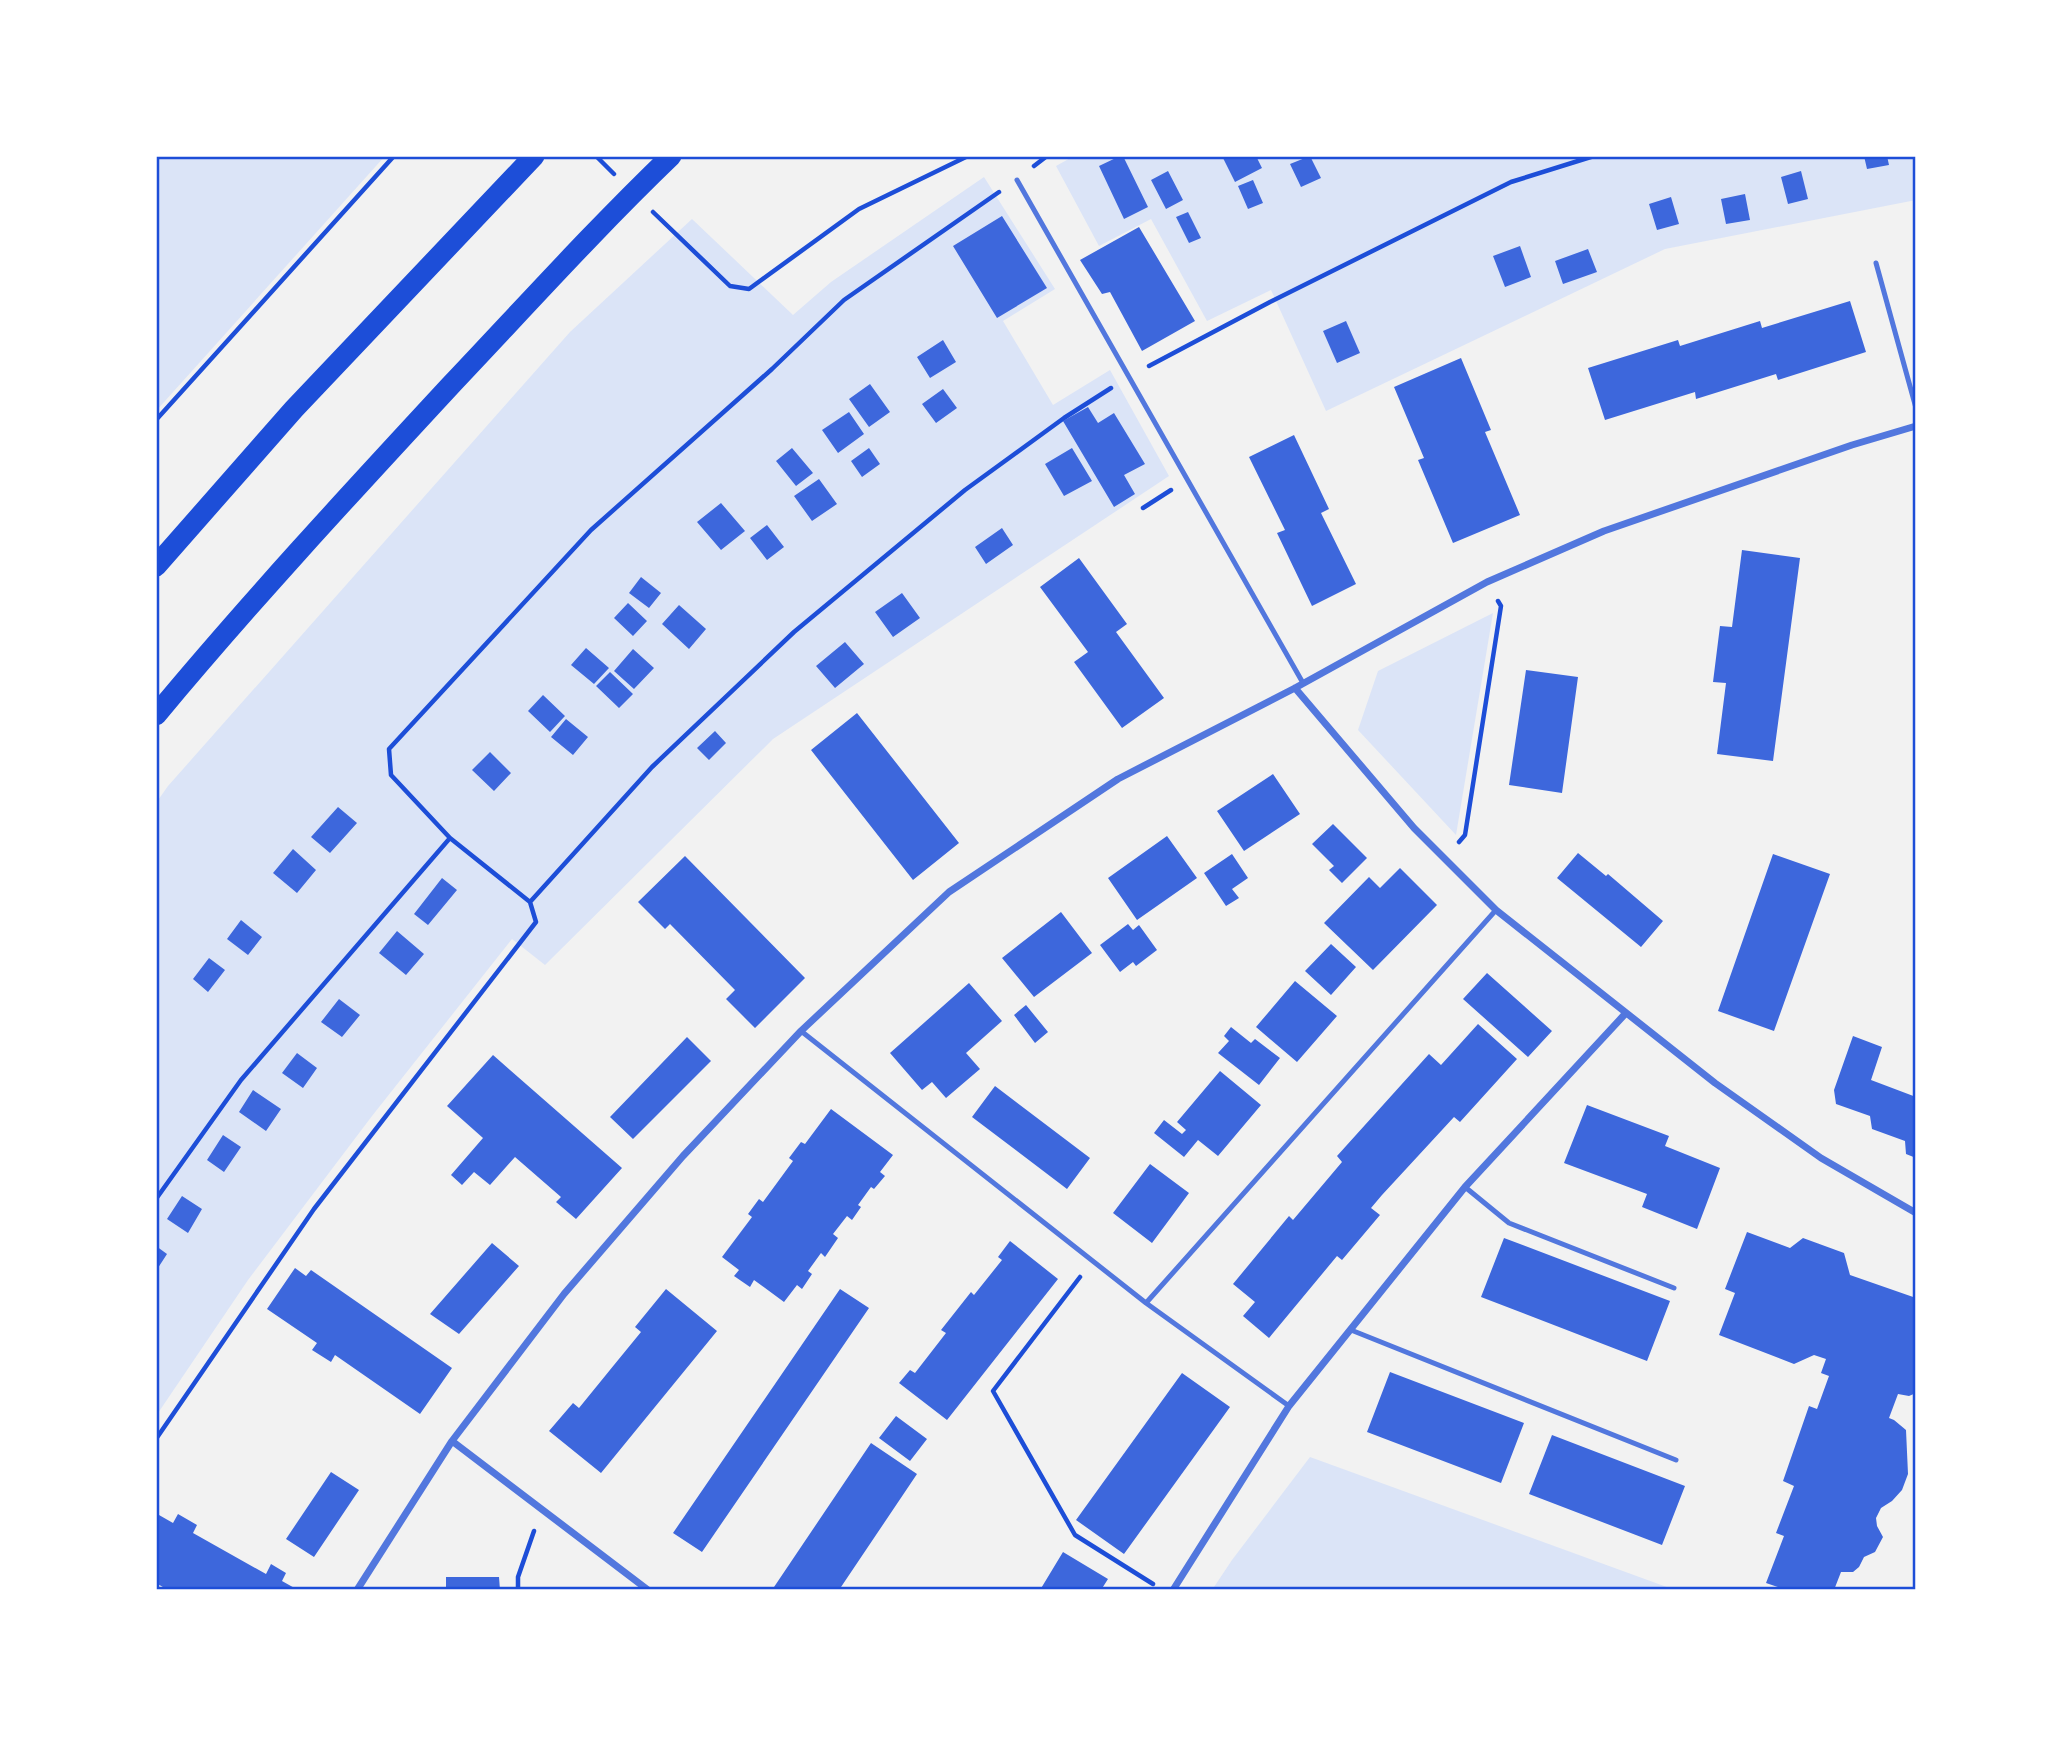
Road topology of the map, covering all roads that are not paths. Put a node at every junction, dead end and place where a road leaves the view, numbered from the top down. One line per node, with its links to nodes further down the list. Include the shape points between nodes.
1 (534, 156): 7 (highway, via 295,409)
2 (671, 156): 10 (highway, via 385,457)
3 (1017, 180): 8 (lane)
4 (1876, 263): 5 (lane)
5 (1916, 408)
6 (1916, 426): 8 (street, via 1604,531 1487,582)
7 (156, 566)
8 (1303, 682): 9 (street)
9 (1296, 688): 11 (street, via 1414,828); 13 (street, via 1118,779 949,892)
10 (156, 715)
11 (1496, 910): 12 (street); 17 (lane)
12 (1625, 1014): 14 (street); 15 (street, via 1821,1158)
13 (801, 1031): 17 (lane); 20 (street, via 683,1156 564,1294)
14 (1465, 1187): 16 (lane, via 1509,1223); 18 (street)
15 (1916, 1213)
16 (1674, 1288)
17 (1146, 1303): 19 (lane)
18 (1351, 1329): 19 (street); 21 (lane)
19 (1289, 1406): 24 (street)
20 (452, 1441): 22 (street); 23 (street)
21 (1676, 1460)
22 (357, 1590)
23 (648, 1590)
24 (1173, 1590)

